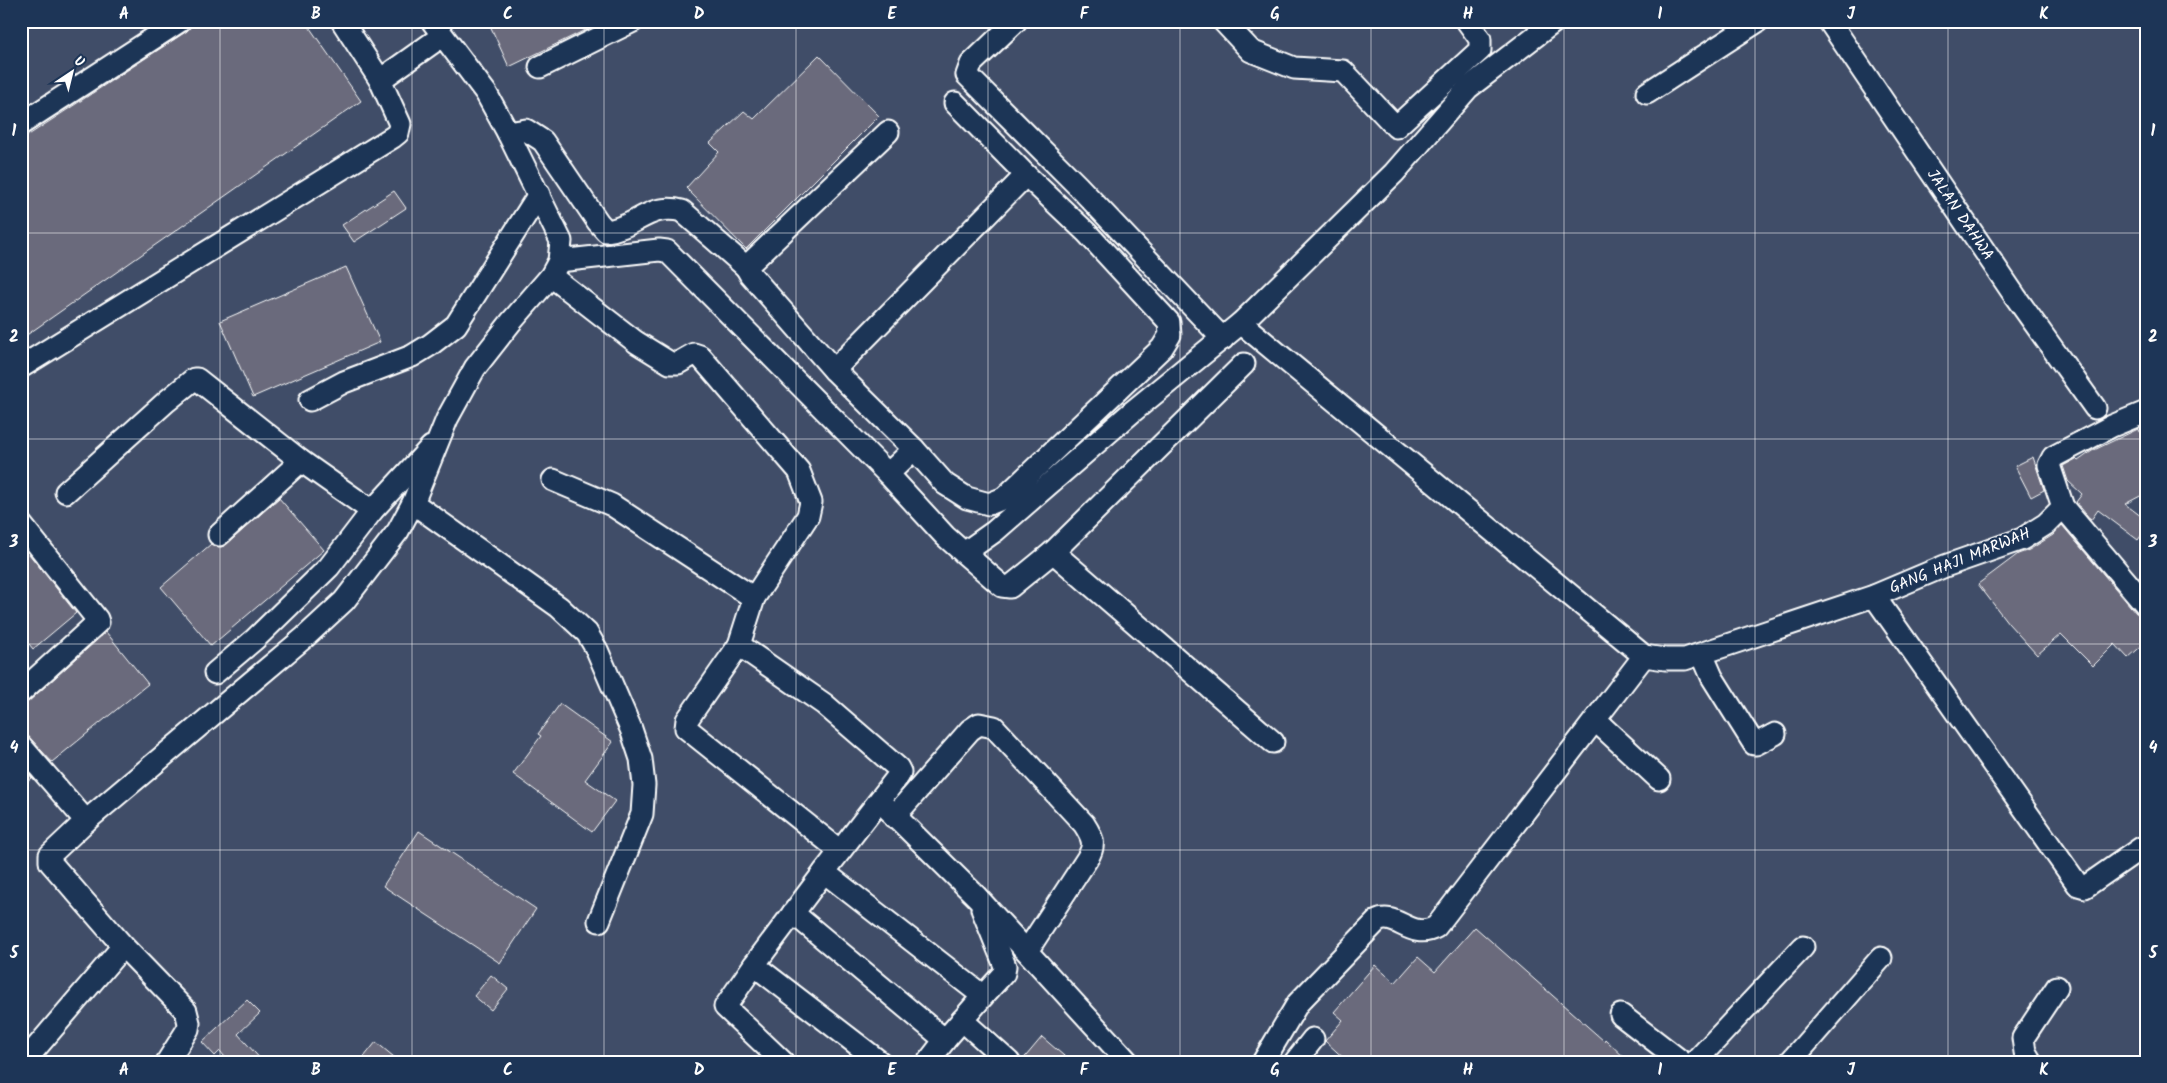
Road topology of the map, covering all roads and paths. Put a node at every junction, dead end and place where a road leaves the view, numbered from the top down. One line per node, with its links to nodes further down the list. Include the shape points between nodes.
1 (180, 21): 17 (street)
2 (342, 21): 13 (street)
3 (633, 21): 11 (street)
4 (1016, 21): 27 (street, via 971,64 967,75 1078,186)
5 (1223, 21): 18 (street, via 1251,51 1294,68 1343,72)
6 (1467, 21): 12 (street, via 1480,39 1480,50)
7 (1556, 21): 14 (street)
8 (1758, 21): 15 (street)
9 (1829, 21): 32 (street, JALAN DAHWA)
10 (437, 29): 13 (street); 20 (street, via 486,93)
11 (540, 67)
12 (1451, 75): 14 (street); 18 (street)
13 (380, 80): 29 (street, via 400,124 398,133 389,141)
14 (1468, 88): 21 (street)
15 (1647, 93)
16 (955, 103): 22 (street)
17 (21, 124)
18 (1396, 127): 21 (street)
19 (888, 132): 24 (street)
20 (508, 133): 23 (street); 24 (street, via 526,130 543,140 606,231 617,230 669,208 682,211)
21 (1415, 148): 26 (street, via 1394,173)
22 (1026, 175): 30 (street); 35 (street, via 1087,233 1169,322 1170,335 1162,348 1004,498 989,504 967,498 945,484)
23 (539, 194): 25 (street, via 561,241); 31 (street, via 456,325 412,356 344,382)
24 (746, 267): 30 (street)
25 (555, 269): 34 (street, via 474,368); 37 (street, via 667,251); 48 (street, via 636,342 670,363 678,363 694,354 700,356 799,471 811,502 808,516)
26 (1240, 323): 27 (street); 52 (street)
27 (1222, 339): 46 (street, via 995,531)
28 (1244, 364): 45 (street)
29 (21, 367)
30 (834, 370): 35 (street)
31 (310, 400)
32 (2095, 408)
33 (2146, 412): 41 (street, via 2053,457 2049,465)
34 (439, 439): 40 (street); 42 (street)
35 (914, 449): 37 (street)
36 (301, 461): 39 (street, via 194,379); 42 (street); 44 (street)
37 (888, 474): 46 (street)
38 (553, 480): 48 (street, via 612,505)
39 (66, 492)
40 (413, 503): 62 (street, via 388,546 344,601); 68 (street, via 559,607 587,633 601,659 632,729 641,759 644,785 642,814)
41 (2063, 508): 47 (street, GANG HAJI MARWAH, via 2046,524 2022,539); 49 (street)
42 (372, 511): 53 (street, via 329,567 255,640)
43 (21, 524): 54 (street, via 98,622)
44 (219, 535)
45 (1053, 552): 46 (street, via 1005,588); 57 (street)
46 (964, 553)
47 (1874, 596): 51 (street, GANG HAJI MARWAH); 63 (street, via 2078,885 2086,887)
48 (754, 598): 50 (street)
49 (2146, 605)
50 (738, 645): 60 (street, via 824,704 898,768 899,775); 64 (street, via 687,720 686,728)
51 (1702, 654): 52 (street, GANG HAJI MARWAH, via 1686,659); 56 (street, via 1712,678 1754,744)
52 (1644, 656): 55 (street)
53 (215, 673)
54 (21, 692)
55 (1595, 720): 59 (street); 87 (street, via 1436,927 1427,932 1386,919 1377,921 1298,1003)
56 (1775, 734)
57 (1272, 742)
58 (21, 746): 62 (street)
59 (1659, 779)
60 (880, 800): 61 (street); 64 (street)
61 (894, 817): 66 (street); 71 (street, via 970,730 979,724 994,727 1084,824 1094,844 1087,860)
62 (86, 822): 69 (street, via 49,858)
63 (2141, 848)
64 (840, 851): 65 (street)
65 (824, 872): 67 (street); 75 (street)
66 (977, 897): 71 (street); 75 (street, via 1005,966 1004,974)
67 (793, 914): 73 (street); 79 (street)
68 (599, 921)
69 (123, 946): 80 (street); 81 (street, via 186,1010 188,1029)
70 (1803, 947): 90 (street)
71 (1027, 951): 86 (street)
72 (1881, 958): 91 (street)
73 (754, 965): 82 (street, via 725,1007); 83 (street)
74 (2057, 986): 92 (street, via 2023,1038 2025,1052)
75 (983, 996): 77 (street)
76 (1621, 1015): 89 (street)
77 (962, 1020): 79 (street); 85 (street)
78 (1312, 1039): 88 (street)
79 (945, 1040): 84 (street)
80 (24, 1062)
81 (167, 1062)
82 (782, 1062)
83 (880, 1062)
84 (928, 1062)
85 (1009, 1062)
86 (1128, 1062)
87 (1263, 1062)
88 (1296, 1062)
89 (1682, 1062)
90 (1695, 1062)
91 (1790, 1062)
92 (2031, 1062)

